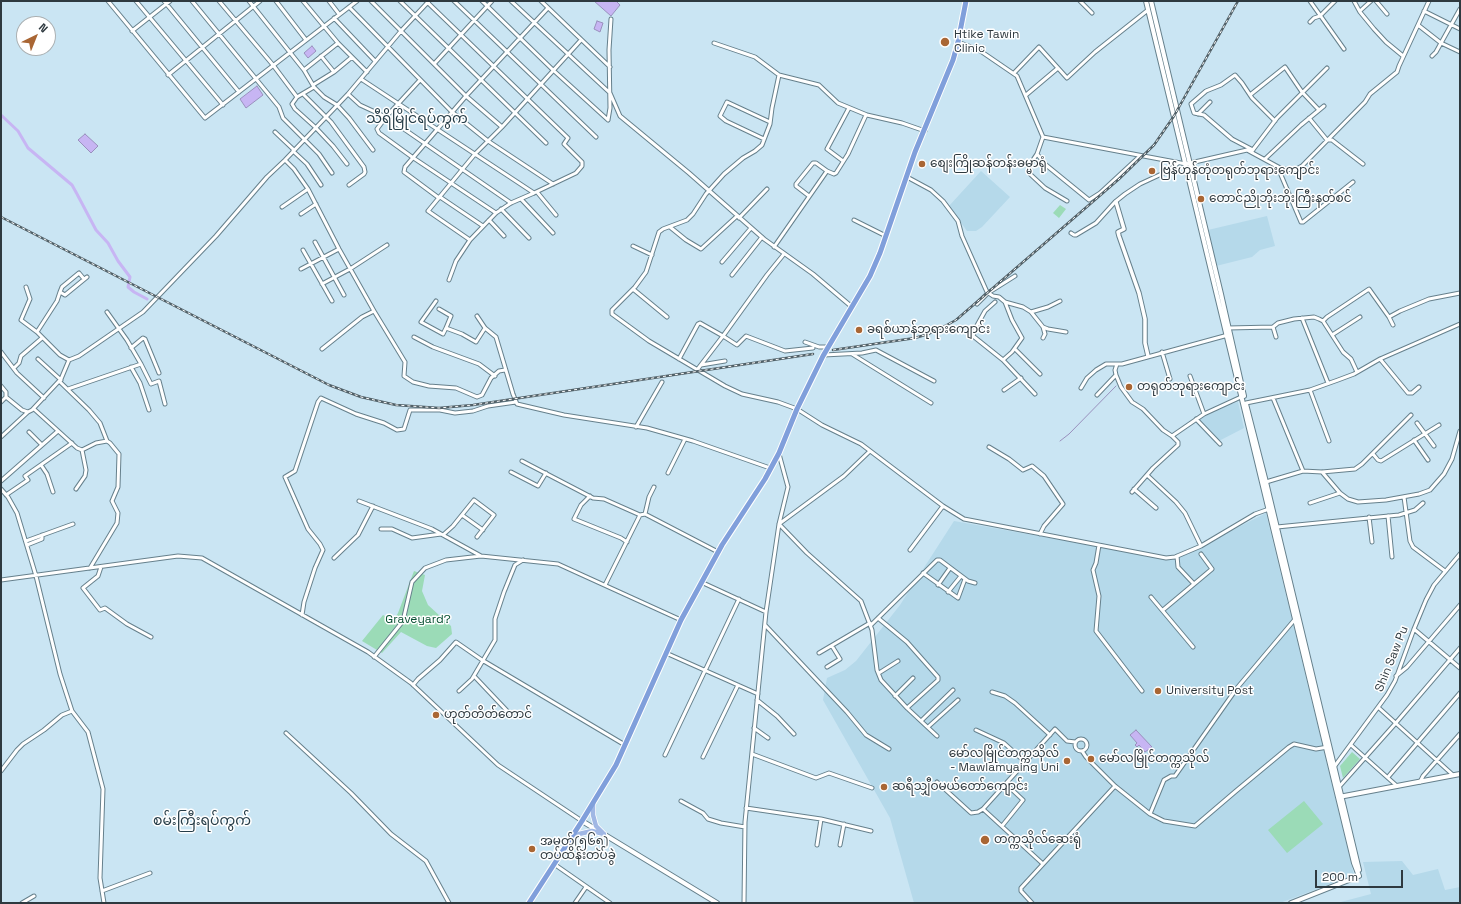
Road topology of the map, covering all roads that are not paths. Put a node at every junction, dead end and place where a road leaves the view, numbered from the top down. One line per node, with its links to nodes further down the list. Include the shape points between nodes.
1 (108, 1): 55 (street)
2 (136, 1): 44 (street)
3 (170, 1): 28 (street)
4 (192, 1): 57 (street)
5 (219, 1): 47 (street)
6 (249, 1): 31 (street)
7 (260, 1): 31 (street)
8 (276, 1): 60 (street)
9 (303, 1): 53 (street)
10 (329, 1): 40 (street)
11 (356, 1): 33 (street)
12 (371, 1): 56 (street)
13 (400, 1): 42 (street)
14 (454, 1): 48 (street)
15 (482, 1): 32 (street)
16 (492, 1): 32 (street)
17 (511, 1): 50 (street)
18 (541, 1): 34 (street)
19 (966, 1): 62 (highway)
20 (1080, 1): 39 (street)
21 (1146, 1): 36 (main road)
22 (1151, 1): 150 (main road)
23 (1334, 1): 43 (street)
24 (1354, 1): 37 (street)
25 (1371, 1): 37 (street)
26 (1376, 1): 41 (street)
27 (1428, 1): 38 (street)
28 (165, 2): 44 (street); 66 (street)
29 (428, 2): 42 (street); 58 (street)
30 (1312, 2): 43 (street)
31 (253, 6): 47 (street); 72 (street)
32 (487, 6): 48 (street); 59 (street)
33 (349, 7): 40 (street); 67 (street)
34 (548, 8): 50 (street); 61 (street)
35 (1460, 9): 52 (street)
36 (1148, 10): 84 (street, via 1067,78); 150 (main road)
37 (1360, 11): 75 (street, via 1386,42)
38 (1424, 11): 51 (street); 52 (street)
39 (1092, 13)
40 (339, 14): 45 (street)
41 (1387, 14)
42 (415, 16): 56 (street); 68 (street)
43 (1320, 16): 49 (street); 69 (street)
44 (150, 17): 55 (street); 78 (street)
45 (334, 18): 53 (street); 79 (street)
46 (611, 19): 83 (street)
47 (236, 20): 57 (street); 81 (street)
48 (474, 20): 58 (street); 70 (street)
49 (1310, 22)
50 (534, 23): 59 (street); 73 (street)
51 (1418, 25): 63 (street); 75 (street)
52 (1451, 25): 54 (street); 63 (street)
53 (323, 26): 60 (street); 64 (street)
54 (1460, 29)
55 (132, 31): 90 (street)
56 (401, 31): 67 (street); 80 (street)
57 (219, 34): 66 (street); 93 (street)
58 (462, 34): 68 (street); 82 (street)
59 (520, 38): 70 (street); 87 (street)
60 (306, 40): 72 (street)
61 (581, 40): 73 (street); 83 (street)
62 (958, 42): 91 (street, via 979,50); 129 (highway, via 954,60)
63 (1441, 42): 71 (street); 76 (street)
64 (338, 43): 74 (street); 77 (street)
65 (714, 43): 92 (street, via 755,57)
66 (203, 46): 78 (street); 99 (street)
67 (387, 47): 79 (street); 95 (street)
68 (448, 48): 80 (street); 96 (street)
69 (1344, 49)
70 (507, 52): 82 (street); 97 (street)
71 (1460, 52)
72 (290, 53): 81 (street); 86 (street)
73 (568, 54): 87 (street); 101 (street)
74 (321, 56): 86 (street); 88 (street)
75 (1403, 56): 134 (street, via 1397,72 1370,94)
76 (1432, 56)
77 (352, 57): 88 (street); 89 (street)
78 (186, 60): 90 (street); 111 (street)
79 (375, 61): 89 (street)
80 (434, 64): 106 (street)
81 (273, 65): 93 (street); 107 (street)
82 (494, 66): 96 (street); 108 (street)
83 (610, 67): 101 (street)
84 (1058, 68): 91 (street, via 1039,47); 104 (street)
85 (1327, 68): 100 (street)
86 (304, 70): 98 (street)
87 (553, 70): 97 (street); 101 (street, via 608,120)
88 (334, 72): 98 (street)
89 (367, 72): 94 (street)
90 (168, 74): 111 (street, via 205,118)
91 (1014, 74): 104 (street)
92 (779, 75): 114 (street, via 819,85 838,103); 124 (street)
93 (256, 79): 99 (street); 132 (street, via 279,107 283,118)
94 (361, 79): 103 (street); 110 (street)
95 (420, 80): 110 (street); 116 (street)
96 (481, 80): 106 (street); 117 (street)
97 (541, 84): 108 (street); 130 (street)
98 (313, 86): 102 (street); 112 (street)
99 (239, 92): 111 (street)
100 (1302, 92): 105 (street, via 1285,67); 115 (street); 123 (street)
101 (610, 93): 164 (street, via 620,116)
102 (303, 94): 107 (street); 120 (street)
103 (348, 94): 112 (street); 121 (street, via 360,105)
104 (1026, 95): 131 (street)
105 (1250, 95): 118 (street, via 1235,75 1206,91 1191,104 1194,113); 123 (street)
106 (466, 96): 116 (street); 126 (street)
107 (297, 98): 125 (street, via 292,104 295,109)
108 (527, 98): 117 (street); 159 (street, via 568,138 564,144 582,162 576,173)
109 (1210, 102): 118 (street)
110 (399, 104): 121 (street); 127 (street)
111 (223, 105)
112 (337, 106): 120 (street); 138 (street)
113 (1324, 106): 115 (street)
114 (849, 108): 119 (street); 147 (street, via 827,149)
115 (1319, 110): 122 (street)
116 (452, 112): 127 (street); 135 (street)
117 (515, 112): 126 (street); 136 (street)
118 (1198, 114): 140 (street, via 1204,115 1232,139)
119 (866, 115): 129 (street, via 902,123); 147 (street)
120 (326, 117): 125 (street); 161 (street, via 365,170 364,174)
121 (386, 117): 137 (street); 144 (street, via 377,126 379,133)
122 (1309, 118): 134 (street); 145 (street)
123 (1274, 121): 140 (street)
124 (770, 122): 133 (street); 133 (street, via 727,102 720,116)
125 (316, 127): 132 (street); 149 (street)
126 (502, 127): 135 (street)
127 (438, 129): 137 (street); 141 (street)
128 (275, 132): 139 (street)
129 (925, 132): 156 (highway)
130 (596, 137)
131 (1043, 137): 142 (street); 143 (street)
132 (305, 139): 139 (street); 155 (street)
133 (764, 139): 164 (street, via 762,145 724,174)
134 (1327, 140): 151 (street, via 1332,140); 153 (street, via 1302,166 1295,170)
135 (488, 141): 141 (street); 159 (street)
136 (546, 142)
137 (425, 143): 144 (street); 152 (street)
138 (373, 150)
139 (294, 151): 146 (street); 160 (street, via 307,164)
140 (1252, 151): 145 (street); 150 (street)
141 (475, 154): 152 (street); 165 (street)
142 (1037, 154): 143 (street, via 1046,165 1089,200); 169 (street, via 1029,166 1030,174 1045,188)
143 (1140, 156): 148 (street)
144 (412, 158): 158 (street); 167 (street, via 404,172)
145 (1265, 159): 153 (street)
146 (285, 160): 162 (street); 236 (street, via 158,297 143,312)
147 (844, 161): 154 (street, via 835,174)
148 (1178, 163): 150 (street); 170 (street, via 1168,171 1140,184)
149 (347, 164)
150 (1188, 164): 239 (main road); 242 (main road)
151 (1363, 164)
152 (463, 169): 158 (street); 171 (street)
153 (1282, 169): 157 (street, via 1280,175 1301,222)
154 (827, 171): 166 (street); 166 (street, via 813,163 796,184)
155 (332, 173)
156 (906, 177): 187 (highway); 212 (street, via 930,190 943,201 958,221 974,265)
157 (1353, 182)
158 (451, 184): 167 (street); 175 (street)
159 (553, 184): 165 (street)
160 (321, 185)
161 (349, 185)
162 (308, 189): 172 (street); 173 (street)
163 (766, 189): 178 (street)
164 (709, 191): 178 (street); 182 (street, via 687,220)
165 (536, 193): 168 (street); 177 (street)
166 (809, 196): 194 (street)
167 (440, 198): 181 (street); 190 (street, via 428,211)
168 (521, 199): 171 (street); 185 (street)
169 (1066, 201)
170 (1116, 202): 184 (street, via 1096,223 1076,235); 259 (street, via 1124,229 1118,232 1145,319)
171 (511, 203): 174 (street)
172 (316, 204): 176 (street); 195 (street)
173 (282, 207)
174 (501, 209): 175 (street); 189 (street)
175 (496, 213): 179 (street)
176 (301, 214)
177 (556, 215)
178 (738, 217): 182 (street, via 702,249); 183 (street)
179 (489, 220): 181 (street); 186 (street)
180 (854, 220): 187 (street)
181 (483, 226): 190 (street)
182 (670, 227): 197 (street, via 660,230)
183 (751, 228): 188 (street); 200 (street)
184 (1071, 232)
185 (553, 233)
186 (504, 236)
187 (886, 236): 221 (highway, via 872,272)
188 (762, 237): 194 (street); 204 (street)
189 (529, 238)
190 (470, 240): 207 (street, via 456,261)
191 (315, 242): 199 (street)
192 (387, 245): 203 (street)
193 (633, 246): 197 (street)
194 (774, 247): 198 (street)
195 (338, 249): 199 (street); 203 (street)
196 (303, 250): 201 (street)
197 (652, 254): 210 (street, via 646,272)
198 (784, 254): 221 (street, via 813,274); 244 (street)
199 (324, 258): 201 (street); 206 (street)
200 (722, 262)
201 (311, 264): 202 (street); 208 (street)
202 (301, 269)
203 (350, 269): 206 (street); 223 (street)
204 (732, 275)
205 (1015, 276): 212 (street)
206 (335, 278): 208 (street); 214 (street)
207 (449, 280)
208 (322, 284): 215 (street)
209 (26, 286): 240 (street, via 30,299 21,320)
210 (633, 290): 227 (street); 261 (street, via 612,310 612,314)
211 (60, 292): 211 (street, via 65,294 86,278 79,273 62,287); 240 (street)
212 (988, 293): 219 (street); 220 (street)
213 (1460, 293): 229 (street, via 1429,299)
214 (344, 295)
215 (332, 301)
216 (436, 301): 237 (street, via 421,322 443,334)
217 (1060, 301): 225 (street, via 1048,308)
218 (994, 302): 264 (street, via 985,311 973,336)
219 (1005, 302): 225 (street, via 1024,307); 254 (street, via 1022,338)
220 (977, 304)
221 (852, 307): 250 (highway)
222 (439, 308): 237 (street, via 450,316)
223 (374, 311): 253 (street, via 362,317); 277 (street, via 405,362 404,376 413,382 456,388 477,397)
224 (108, 312): 236 (street)
225 (1031, 312): 234 (street)
226 (477, 316): 238 (street)
227 (667, 317)
228 (1360, 317): 243 (street)
229 (1389, 317): 231 (street, via 1369,289); 233 (street)
230 (1302, 318): 231 (street, via 1314,317); 235 (street, via 1286,320); 284 (street)
231 (1323, 321): 243 (street)
232 (1460, 324): 262 (street)
233 (1394, 325)
234 (1043, 327): 241 (street); 248 (street)
235 (1273, 327): 239 (street); 246 (street)
236 (119, 328): 251 (street); 263 (street, via 79,356)
237 (446, 328): 238 (street, via 476,342)
238 (485, 328): 271 (street, via 496,337)
239 (1228, 328): 242 (main road)
240 (37, 332): 247 (street)
241 (1066, 332)
242 (1228, 335): 256 (street); 294 (main road); 299 (main road)
243 (1332, 335): 273 (street, via 1351,359)
244 (723, 336): 252 (street, via 737,345 746,336 785,351); 261 (street, via 698,324); 268 (street)
245 (414, 337): 277 (street, via 479,364)
246 (1276, 337)
247 (42, 338): 263 (street); 269 (street, via 21,356)
248 (1043, 338)
249 (805, 342): 250 (street)
250 (828, 347): 258 (highway)
251 (131, 348): 266 (street); 274 (street, via 143,338)
252 (813, 348)
253 (322, 349)
254 (1015, 349): 264 (street); 275 (street)
255 (1, 352): 269 (street)
256 (1162, 352): 259 (street); 280 (street)
257 (852, 354): 258 (street); 282 (street, via 879,350); 300 (street)
258 (824, 355): 303 (highway)
259 (1148, 356): 267 (street)
260 (38, 359): 281 (street)
261 (679, 359): 272 (street)
262 (1380, 359): 273 (street); 286 (street, via 1408,393)
263 (69, 360): 281 (street)
264 (1004, 360): 279 (street)
265 (725, 361): 268 (street)
266 (141, 364): 270 (street); 301 (street, via 151,384 159,381)
267 (1117, 364): 276 (street); 287 (street, via 1106,364 1096,370 1087,378)
268 (701, 365): 272 (street)
269 (14, 368): 295 (street)
270 (131, 368): 288 (street); 304 (street, via 140,383)
271 (505, 370): 277 (street, via 499,371); 298 (street)
272 (697, 370): 303 (street, via 742,394)
273 (1357, 372): 284 (street)
274 (159, 373)
275 (1040, 374)
276 (1116, 375): 292 (street); 316 (street, via 1129,399)
277 (495, 376)
278 (1190, 376): 306 (street)
279 (1021, 378): 289 (street); 291 (street)
280 (1170, 379)
281 (60, 381): 288 (street); 295 (street)
282 (934, 381)
283 (662, 382): 311 (street)
284 (1328, 383): 290 (street)
285 (1, 386): 293 (street, via 6,392)
286 (1419, 387)
287 (1082, 388)
288 (68, 389): 320 (street, via 100,423)
289 (1004, 390)
290 (1310, 390): 296 (street); 321 (street)
291 (1035, 394)
292 (1097, 395)
293 (6, 397): 297 (street); 305 (street)
294 (1241, 397): 306 (street); 342 (main road)
295 (44, 398): 302 (street)
296 (1273, 398): 299 (street); 335 (street)
297 (1, 402)
298 (516, 402): 311 (street, via 522,406 564,415); 406 (street, via 455,413 410,410 404,429 397,430 384,422 356,414 321,398 295,472 285,477 308,529 323,550 304,602)
299 (1246, 402): 342 (main road)
300 (931, 403)
301 (165, 404)
302 (34, 409): 305 (street); 312 (street)
303 (797, 409): 328 (street); 329 (highway)
304 (149, 410)
305 (28, 412): 317 (street)
306 (1204, 414): 308 (street)
307 (1411, 415): 330 (street)
308 (1196, 419): 316 (street); 324 (street)
309 (1417, 423): 315 (street)
310 (1439, 425): 315 (street)
311 (636, 427): 318 (street)
312 (58, 431): 322 (street); 323 (street)
313 (1460, 431): 350 (street, via 1452,459 1444,474 1428,492)
314 (29, 432): 323 (street)
315 (1424, 433): 319 (street); 325 (street)
316 (1172, 436): 340 (street, via 1178,445)
317 (1, 437)
318 (685, 439): 334 (street); 339 (street)
319 (1414, 440): 330 (street, via 1381,461); 331 (street)
320 (107, 441): 327 (street); 387 (street, via 120,454 118,488 112,501 118,513 117,523)
321 (1329, 441)
322 (72, 443): 327 (street); 333 (street)
323 (42, 444): 341 (street)
324 (1220, 444)
325 (1434, 446)
326 (989, 447): 370 (street, via 1023,470 1032,466 1044,476 1064,504)
327 (82, 450): 345 (street, via 86,470)
328 (870, 451): 355 (street); 365 (street, via 844,476)
329 (779, 453): 334 (highway); 365 (street, via 788,487)
330 (1372, 454): 337 (street, via 1355,469)
331 (1428, 460)
332 (522, 461): 338 (street)
333 (41, 465): 346 (street); 348 (street, via 25,476 28,480)
334 (770, 468): 378 (highway)
335 (1303, 471): 337 (street); 342 (street)
336 (510, 472): 338 (street, via 538,486)
337 (1322, 472): 347 (street)
338 (546, 473): 349 (street)
339 (668, 473)
340 (1147, 475): 356 (street, via 1133,490); 376 (street, via 1176,502)
341 (1, 480)
342 (1264, 482): 357 (main road)
343 (654, 487): 359 (street)
344 (1, 489): 348 (street)
345 (76, 489)
346 (54, 492)
347 (1340, 493): 350 (street, via 1358,502); 353 (street)
348 (6, 495): 374 (street, via 17,513)
349 (590, 496): 361 (street, via 604,499); 372 (street, via 581,505 574,519)
350 (1404, 497): 358 (street)
351 (359, 501): 354 (street)
352 (1423, 502): 358 (street, via 1415,510)
353 (1310, 503)
354 (373, 506): 369 (street); 384 (street, via 358,535)
355 (943, 506): 370 (street, via 964,519); 377 (street)
356 (1156, 508)
357 (1271, 509): 366 (main road); 376 (street, via 1255,514); 409 (main road)
358 (1406, 513): 362 (street); 389 (street, via 1413,546)
359 (645, 514): 361 (street); 378 (street)
360 (462, 515): 368 (street); 368 (street, via 474,500 494,515); 369 (street)
361 (640, 515): 372 (street)
362 (1388, 516): 363 (street); 383 (street)
363 (1369, 517): 366 (street); 373 (street)
364 (73, 524): 374 (street, via 42,535 42,539)
365 (779, 524): 405 (street); 411 (street, via 861,601)
366 (1277, 527): 407 (main road)
367 (381, 529): 369 (street, via 392,529 412,538)
368 (483, 530): 371 (street)
369 (442, 534): 380 (street)
370 (1040, 534): 375 (street)
371 (477, 537)
372 (627, 542): 398 (street)
373 (1372, 542)
374 (26, 543): 391 (street)
375 (1099, 545): 381 (street, via 1166,558); 437 (street, via 1093,570 1099,596 1096,631)
376 (1201, 546): 381 (street)
377 (910, 550)
378 (718, 552): 395 (highway)
379 (1201, 554): 397 (street, via 1212,569)
380 (481, 556): 385 (street); 421 (street, via 446,560 425,568 412,582 403,621)
381 (1177, 556): 397 (street, via 1178,567)
382 (1460, 556): 389 (street, Shin Saw Pu)
383 (1392, 557)
384 (334, 558)
385 (523, 560): 398 (street, via 558,564); 422 (street, via 515,565 495,619 495,640)
386 (101, 567): 387 (street); 406 (street, via 178,556 202,558); 414 (street, via 98,576 84,588 100,610 105,608)
387 (90, 568): 391 (street)
388 (950, 568): 390 (street, via 937,560); 392 (street); 399 (street)
389 (1445, 571): 413 (street, Shin Saw Pu, via 1434,585)
390 (923, 573): 399 (street); 408 (street)
391 (36, 576): 394 (street); 446 (street, via 60,674)
392 (961, 576): 393 (street); 400 (street)
393 (965, 579): 396 (street); 400 (street, via 959,598)
394 (1, 580)
395 (701, 582): 402 (street); 410 (highway)
396 (975, 583)
397 (1194, 584): 404 (street)
398 (605, 585): 410 (street)
399 (938, 585): 400 (street)
400 (948, 592)
401 (1152, 597): 404 (street)
402 (739, 599): 405 (street); 428 (street)
403 (1460, 605): 415 (street)
404 (1163, 610): 417 (street)
405 (766, 612): 412 (street)
406 (302, 615): 421 (street)
407 (1299, 616): 409 (street); 427 (main road)
408 (878, 618): 411 (street); 444 (street, via 907,642 938,677 938,680)
409 (1295, 619): 427 (main road); 489 (street, via 1237,688 1175,776 1164,780)
410 (681, 620): 419 (highway)
411 (870, 624): 416 (street); 429 (street)
412 (765, 625): 440 (street); 464 (street, via 866,735)
413 (1414, 629): 415 (street); 431 (street, Shin Saw Pu)
414 (151, 637)
415 (1429, 642): 423 (street); 431 (street, via 1407,668)
416 (832, 646): 420 (street); 425 (street, via 840,659)
417 (1193, 647)
418 (1460, 648): 423 (street)
419 (666, 653): 428 (street); 461 (highway)
420 (819, 653)
421 (374, 657): 433 (street)
422 (482, 660): 430 (street); 433 (street, via 456,642); 461 (street)
423 (1450, 660): 426 (street); 449 (street)
424 (898, 661): 429 (street)
425 (827, 667)
426 (1460, 668)
427 (1309, 669): 463 (main road)
428 (705, 671): 434 (street); 467 (street)
429 (879, 673): 441 (street)
430 (474, 676): 436 (street); 447 (street)
431 (1396, 676): 445 (street, Shin Saw Pu, via 1388,695)
432 (913, 678): 441 (street)
433 (413, 685): 491 (street, via 498,765)
434 (738, 685): 440 (street); 468 (street)
435 (953, 690): 448 (street)
436 (459, 691)
437 (1142, 691)
438 (992, 692): 456 (street, via 1005,696 1015,703)
439 (1460, 693): 460 (street)
440 (758, 694): 442 (street)
441 (895, 696): 444 (street)
442 (757, 700): 450 (street); 454 (street)
443 (958, 700): 451 (street)
444 (907, 708): 448 (street)
445 (1378, 708): 449 (street); 462 (street, Shin Saw Pu)
446 (72, 711): 473 (street, via 62,715 23,744); 504 (street, via 88,732 103,789)
447 (511, 715)
448 (921, 721): 451 (street)
449 (1396, 724): 460 (street); 469 (street)
450 (754, 728): 458 (street); 466 (street)
451 (928, 728): 457 (street)
452 (976, 730): 471 (street, via 1004,743)
453 (286, 733): 506 (street, via 392,834 426,861)
454 (794, 734)
455 (1460, 734): 470 (street)
456 (1050, 735): 459 (street, via 1055,729 1067,741); 471 (street)
457 (937, 736)
458 (768, 738)
459 (1075, 742): 465 (street, via 1075,748); 465 (street, via 1080,739 1086,742 1086,747)
460 (1417, 743): 470 (street); 476 (street)
461 (625, 745): 486 (highway)
462 (1351, 745): 469 (street); 472 (street, Shin Saw Pu)
463 (1328, 747): 472 (main road); 483 (main road); 489 (street, via 1316,749 1294,744 1196,826 1164,821)
464 (889, 749)
465 (1082, 751): 480 (street)
466 (752, 754): 482 (street, via 816,778 829,773); 487 (street)
467 (665, 755)
468 (703, 757)
469 (1366, 758): 476 (street); 483 (street)
470 (1438, 760): 475 (street); 478 (street)
471 (1025, 762): 479 (street)
472 (1334, 767): 483 (main road)
473 (1, 771)
474 (1460, 774): 475 (main road)
475 (1453, 776): 478 (main road)
476 (1388, 777): 481 (street)
477 (936, 782): 488 (street, via 971,813)
478 (1420, 782): 481 (main road)
479 (1006, 784): 488 (street); 493 (street, via 1023,800)
480 (1115, 786): 489 (street); 501 (street)
481 (1398, 786): 484 (main road)
482 (872, 788)
483 (1338, 788): 484 (main road)
484 (1340, 797): 515 (main road, via 1354,863 1360,876)
485 (681, 801): 494 (street, via 703,813 708,819)
486 (593, 803): 491 (highway); 496 (main road, via 596,826)
487 (746, 808): 490 (street); 494 (street)
488 (983, 809): 493 (street)
489 (1150, 814)
490 (821, 819): 492 (street); 498 (street)
491 (582, 821): 496 (main road); 497 (highway)
492 (844, 824): 495 (street); 499 (street)
493 (1002, 826): 501 (street)
494 (745, 827): 513 (street)
495 (871, 831)
496 (604, 834): 497 (main road, via 592,831); 512 (main road)
497 (570, 838): 500 (highway)
498 (817, 845)
499 (840, 845)
500 (554, 864): 503 (street); 509 (highway)
501 (1043, 864): 514 (street, via 1020,889)
502 (150, 873): 504 (street)
503 (586, 887): 510 (street); 511 (street)
504 (102, 891): 508 (street)
505 (34, 896): 507 (street)
506 (447, 902)
507 (22, 903)
508 (104, 903)
509 (529, 903)
510 (575, 903)
511 (610, 903)
512 (717, 903)
513 (744, 903)
514 (1032, 903)
515 (1291, 903)

